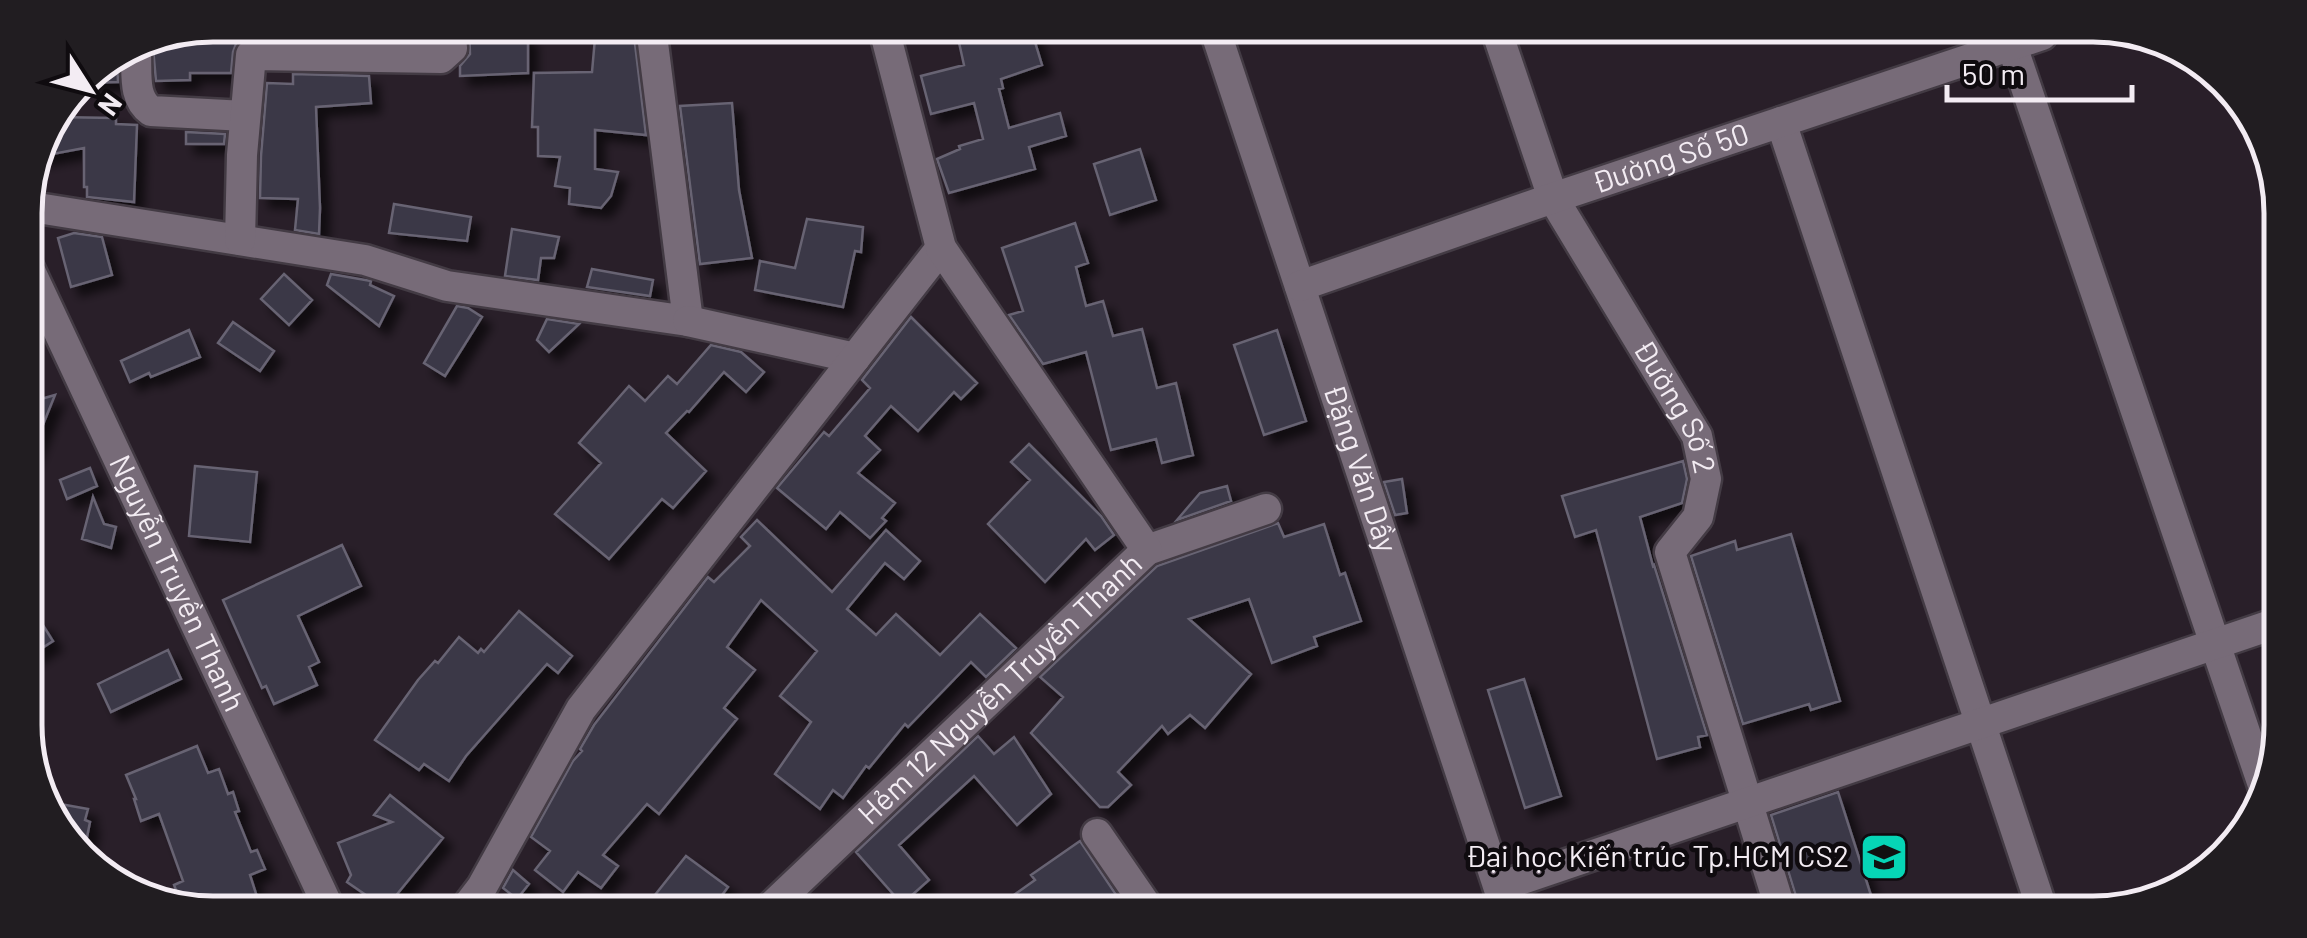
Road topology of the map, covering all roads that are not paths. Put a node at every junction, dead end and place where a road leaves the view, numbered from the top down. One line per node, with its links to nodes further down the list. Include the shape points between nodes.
1 (252, 42): 11 (street)
2 (273, 42): 3 (street, via 442,58)
3 (451, 42)
4 (654, 42): 19 (street)
5 (888, 42): 16 (street, Hẻm 12 Nguyễn Truyền Thanh)
6 (1218, 42): 17 (street, Đặng Văn Dầy)
7 (1500, 42): 13 (street, Đường Số 2)
8 (2002, 42): 12 (street, Đường Số 50)
9 (2011, 42): 24 (street)
10 (136, 61): 11 (street, via 137,89 151,111)
11 (246, 116): 15 (street)
12 (1781, 122): 13 (street, Đường Số 50); 25 (street)
13 (1552, 198): 17 (street, Đường Số 50); 27 (street, Đường Số 2, via 1697,436 1706,479 1698,517 1670,552)
14 (43, 209): 15 (street)
15 (240, 240): 19 (street, via 365,260 448,286)
16 (941, 248): 20 (street); 22 (street, Hẻm 12 Nguyễn Truyền Thanh)
17 (1300, 286): 29 (street, Đặng Văn Dầy)
18 (43, 298): 33 (street, Nguyễn Truyền Thanh)
19 (688, 321): 20 (street)
20 (856, 358): 34 (street, via 581,709)
21 (1266, 509): 22 (street)
22 (1147, 550): 35 (street, Hẻm 12 Nguyễn Truyền Thanh)
23 (2264, 628): 24 (street)
24 (2217, 644): 25 (street); 26 (street)
25 (1980, 722): 27 (street); 32 (street)
26 (2258, 769)
27 (1746, 802): 30 (street); 31 (street, Đường Số 2)
28 (1097, 834): 36 (street)
29 (1502, 895)
30 (1510, 895)
31 (1776, 895)
32 (2037, 895)
33 (323, 896)
34 (482, 896)
35 (783, 896)
36 (1138, 896)

